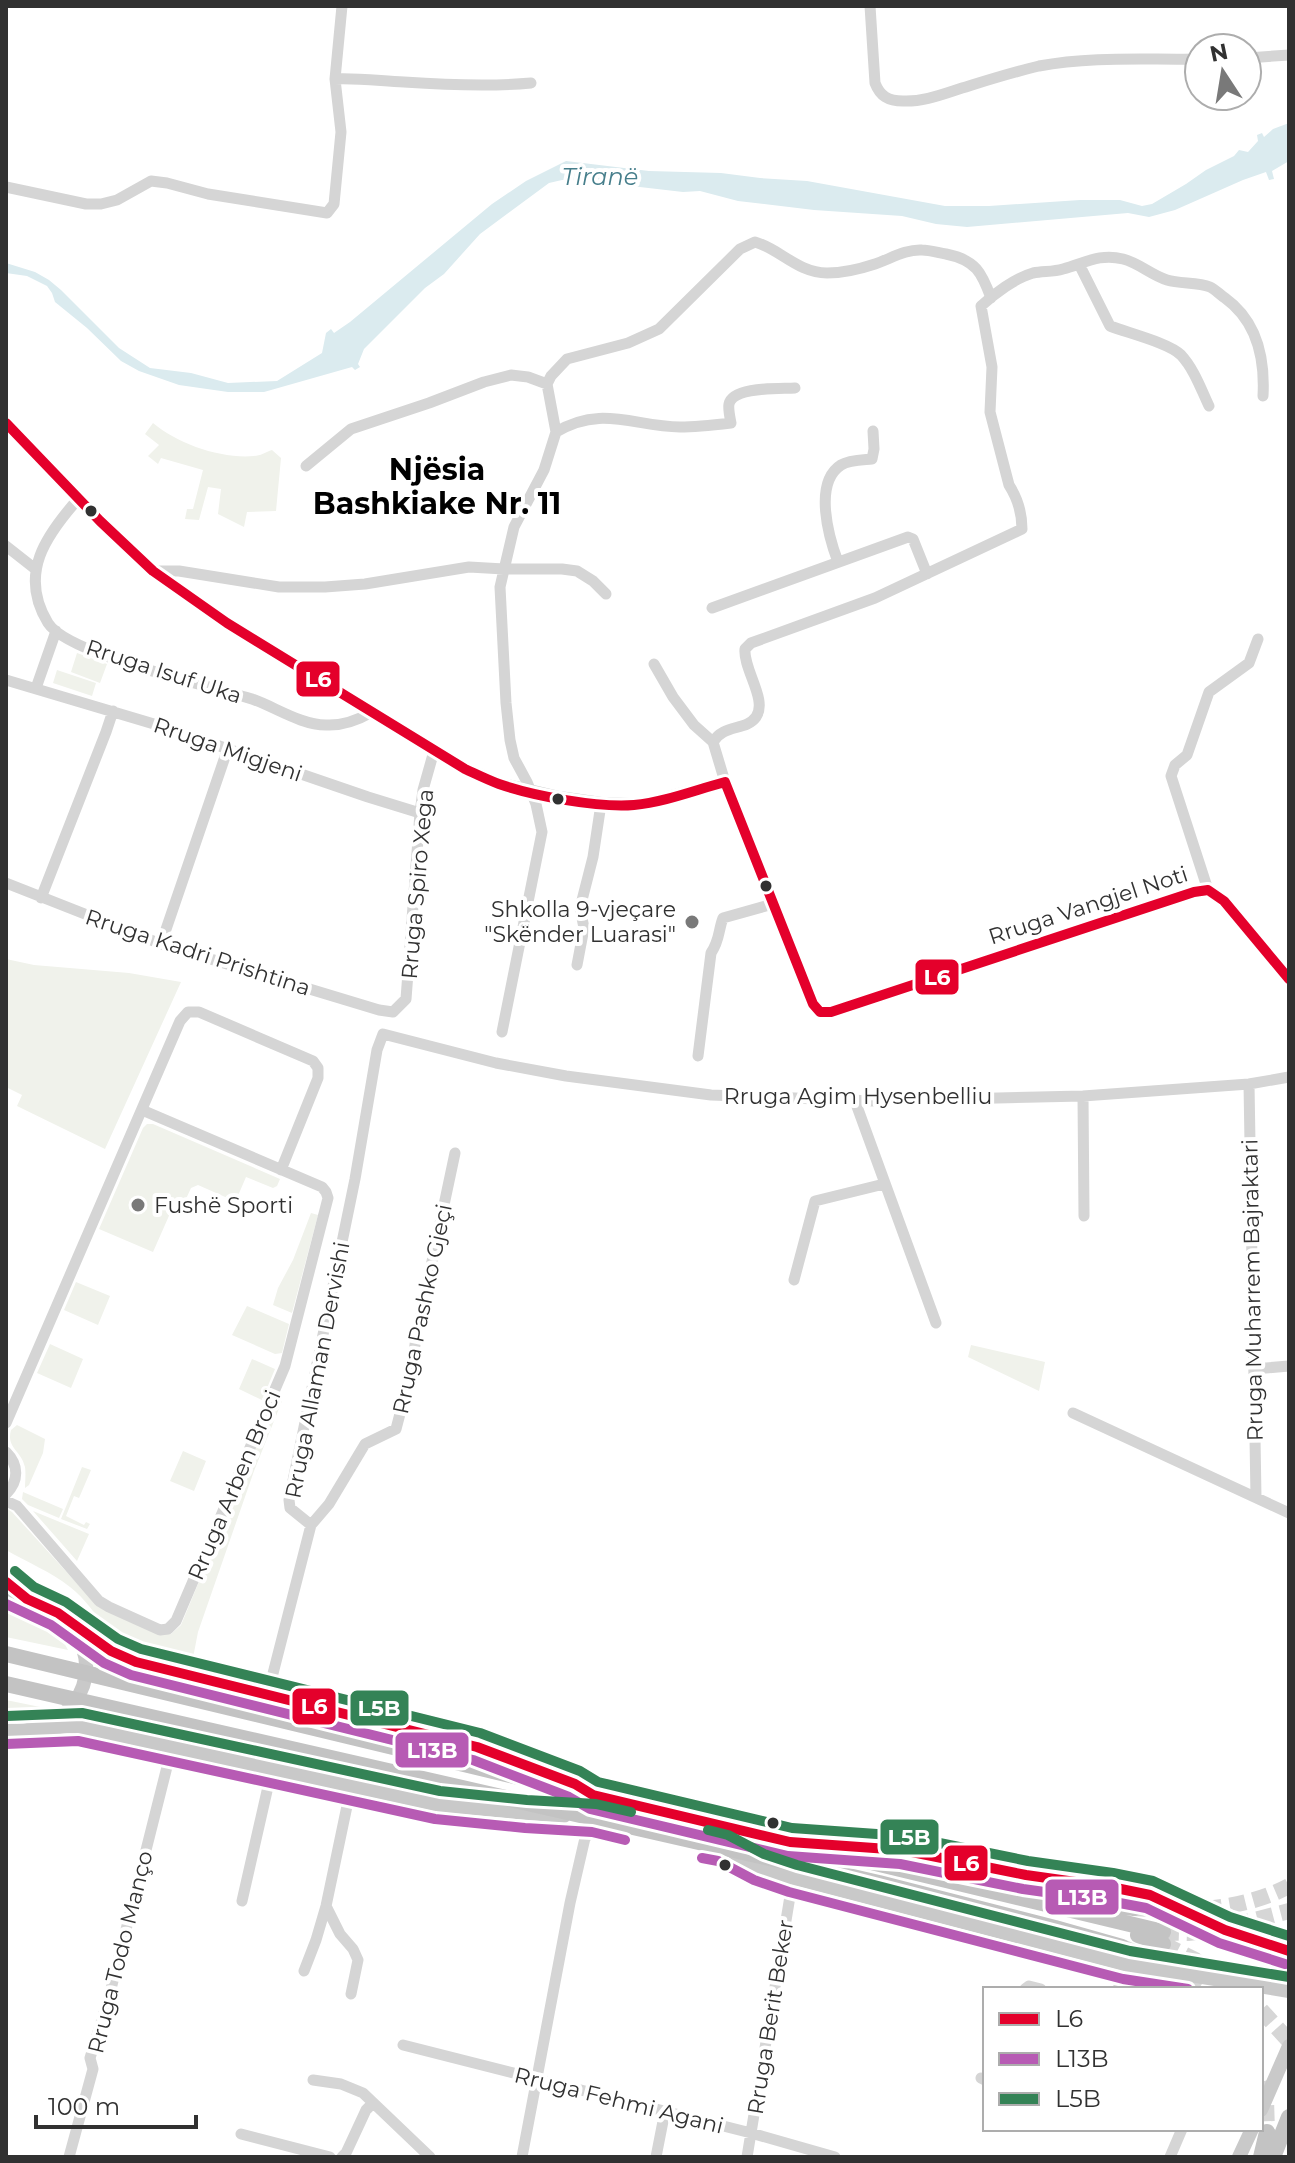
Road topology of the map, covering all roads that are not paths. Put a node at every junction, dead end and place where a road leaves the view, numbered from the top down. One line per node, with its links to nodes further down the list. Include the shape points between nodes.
1 (342, 6): 6 (street)
2 (870, 6): 5 (street, via 875,83 888,99 921,101 1044,65)
3 (1289, 55): 4 (street)
4 (1263, 57)
5 (1183, 59)
6 (335, 79): 7 (street); 8 (street, via 341,132 334,204 327,213 151,181 101,204)
7 (531, 83)
8 (6, 187)
9 (1079, 264): 10 (street, via 1020,278); 13 (street, via 1112,257 1160,278 1209,287 1235,305 1261,351); 14 (street, via 1110,326 1182,356)
10 (991, 298): 11 (street, via 981,272 956,256 913,251 875,264 817,273 755,242 740,249 659,329 567,359); 25 (street, via 981,306 992,367 990,412 1022,529)
11 (547, 384): 17 (street); 18 (street, via 511,375 484,382 351,429)
12 (795, 388): 17 (street, via 747,390 734,396 729,403 731,423 679,427 615,417 570,423)
13 (1263, 396)
14 (1209, 406)
15 (6, 423): 19 (main road)
16 (873, 431): 21 (street, via 872,459 844,463 827,490 826,527)
17 (556, 432): 23 (street, via 544,470 514,527)
18 (306, 466)
19 (79, 498): 22 (street, via 53,529); 24 (main road)
20 (6, 546): 22 (street)
21 (838, 562): 25 (street, via 908,537); 27 (street)
22 (34, 568): 28 (street, via 41,606)
23 (504, 569): 24 (street, via 469,567 325,587 279,587); 26 (street, via 577,571); 39 (street, via 500,587 507,715 514,758)
24 (153, 571): 34 (main road)
25 (927, 574): 35 (street, via 751,643 744,657 760,708 752,722 717,735)
26 (606, 594)
27 (712, 608)
28 (56, 631): 32 (street); 34 (street, Rruga Isuf Uka, via 119,659 325,726 350,723)
29 (1258, 639): 43 (street, Rruga Vangjel Noti, via 1249,663 1209,692 1187,755 1171,776)
30 (654, 664): 35 (street, via 694,725)
31 (6, 680): 32 (street, Rruga Migjeni)
32 (36, 688): 33 (street, Rruga Migjeni)
33 (113, 711): 36 (street, Rruga Migjeni); 44 (street)
34 (372, 712): 37 (main road)
35 (713, 742): 38 (street, Rruga Vangjel Noti)
36 (228, 748): 41 (street, Rruga Migjeni); 46 (street)
37 (434, 751): 39 (main road, via 499,784); 41 (street, Rruga Spiro Xega)
38 (725, 782): 40 (main road, via 654,802); 45 (main road, Rruga Vangjel Noti)
39 (531, 791): 40 (main road); 50 (street, via 542,832)
40 (601, 804): 47 (street, via 580,908 584,928)
41 (420, 813): 49 (street, Rruga Spiro Xega, via 406,999)
42 (6, 883): 44 (street, Rruga Kadri Prishtina)
43 (1208, 890): 45 (main road, Rruga Vangjel Noti, via 831,1012 820,1012 813,1004); 48 (main road, Rruga Vangjel Noti, via 1224,901)
44 (41, 898): 46 (street, Rruga Kadri Prishtina)
45 (773, 904): 52 (street, via 721,921 711,953)
46 (161, 944): 49 (street, Rruga Kadri Prishtina)
47 (577, 965)
48 (1289, 979)
49 (393, 1012)
50 (502, 1032)
51 (383, 1034): 56 (street, Rruga Agim Hysenbelliu, via 566,1076 711,1095); 74 (street, Rruga Allaman Dervishi, via 289,1500 290,1508)
52 (698, 1056)
53 (1289, 1077): 54 (street, Rruga Agim Hysenbelliu)
54 (1249, 1084): 55 (street, Rruga Agim Hysenbelliu); 65 (street, Rruga Muharrem Bajraktari)
55 (1083, 1096): 56 (street, Rruga Agim Hysenbelliu); 61 (street)
56 (855, 1101): 60 (street)
57 (142, 1110): 59 (street, Rruga Arben Broci); 59 (street, via 188,1012 199,1012 313,1061 318,1078); 67 (street)
58 (455, 1153): 74 (street, Rruga Pashko Gjeçi, via 396,1429 365,1444)
59 (281, 1170): 72 (street, Rruga Arben Broci, via 322,1187 328,1198 285,1366 176,1621 160,1630 99,1601)
60 (884, 1184): 62 (street, via 815,1201); 63 (street)
61 (1084, 1216)
62 (794, 1280)
63 (936, 1323)
64 (1289, 1366): 65 (street)
65 (1254, 1369): 71 (street, Rruga Muharrem Bajraktari)
66 (1073, 1413): 71 (street)
67 (6, 1423)
68 (7, 1451): 69 (street, Rruga Arben Broci, via 16,1467)
69 (15, 1482): 70 (street); 72 (street, Rruga Arben Broci)
70 (6, 1494)
71 (1256, 1497): 73 (street)
72 (11, 1504)
73 (1289, 1513)
74 (311, 1525): 81 (street, Rruga Allaman Dervishi)
75 (6, 1582): 77 (main road)
76 (6, 1589): 77 (main road)
77 (27, 1599): 78 (main road)
78 (58, 1613): 81 (main road, via 136,1662); 83 (main road, via 79,1638 87,1669 70,1708 55,1722)
79 (6, 1654): 87 (highway)
80 (6, 1684): 88 (highway)
81 (268, 1693): 87 (main road, via 477,1747)
82 (6, 1730): 83 (main road)
83 (34, 1730): 84 (main road, via 80,1727)
84 (172, 1747): 85 (main road); 118 (street, Rruga Todo Manço)
85 (272, 1769): 86 (main road); 94 (street)
86 (351, 1787): 88 (main road, via 438,1805); 95 (street)
87 (593, 1795): 89 (highway)
88 (598, 1819): 90 (highway); 107 (street, via 585,1838 570,1903)
89 (790, 1842): 91 (highway); 98 (main road, via 902,1850 1150,1895 1225,1930)
90 (723, 1848): 92 (main road); 93 (highway)
91 (866, 1860): 93 (highway, via 1163,1938 1013,1906); 96 (highway)
92 (793, 1878): 99 (main road); 116 (street, Rruga Berit Beker)
93 (936, 1897): 97 (highway)
94 (242, 1901)
95 (326, 1906): 100 (street); 103 (street, via 358,1960)
96 (1134, 1908)
97 (1122, 1947)
98 (1289, 1951)
99 (1127, 1965): 101 (street); 102 (main road)
100 (304, 1971)
101 (1119, 1987)
102 (1289, 1991)
103 (351, 1994)
104 (403, 2045): 107 (street, Rruga Fehmi Agani)
105 (1289, 2046): 110 (main road)
106 (1289, 2068): 113 (main road)
107 (538, 2079): 111 (street, Rruga Fehmi Agani); 122 (street)
108 (313, 2080): 109 (street, via 341,2084)
109 (373, 2103): 120 (street); 121 (street)
110 (1263, 2105)
111 (665, 2111): 116 (street, Rruga Fehmi Agani); 123 (street)
112 (1289, 2117): 129 (highway)
113 (1263, 2119)
114 (1181, 2131): 126 (street)
115 (1257, 2131): 127 (main road); 128 (highway)
116 (751, 2133): 124 (street, Rruga Berit Beker); 125 (street, Rruga Fehmi Agani)
117 (241, 2134): 119 (street)
118 (69, 2157)
119 (330, 2157)
120 (342, 2157)
121 (430, 2157)
122 (522, 2157)
123 (656, 2157)
124 (747, 2157)
125 (835, 2157)
126 (1170, 2157)
127 (1239, 2157)
128 (1261, 2157)
129 (1273, 2157)

